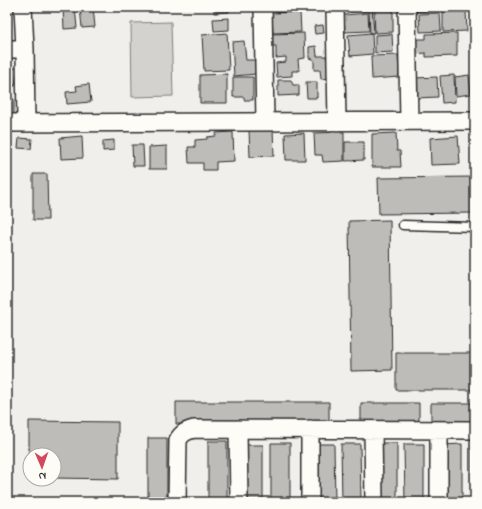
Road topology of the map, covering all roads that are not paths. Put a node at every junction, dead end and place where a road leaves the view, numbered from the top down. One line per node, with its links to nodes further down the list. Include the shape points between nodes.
1 (23, 7): 5 (street)
2 (262, 7): 9 (street)
3 (335, 7): 10 (street)
4 (407, 7): 7 (street)
5 (25, 48): 6 (street); 12 (street)
6 (7, 49)
7 (409, 121): 8 (street); 10 (street)
8 (475, 121)
9 (265, 122): 10 (street); 12 (street)
10 (337, 122)
11 (7, 123): 12 (street)
12 (26, 123)
13 (403, 225): 14 (lane)
14 (475, 227)
15 (238, 429): 16 (street); 20 (street, via 194,429 181,434 177,447); 21 (street)
16 (310, 430): 17 (street); 22 (street)
17 (373, 430): 18 (street); 23 (street)
18 (438, 430): 19 (street); 24 (street)
19 (475, 430)
20 (177, 502)
21 (239, 502)
22 (310, 502)
23 (374, 502)
24 (439, 502)

